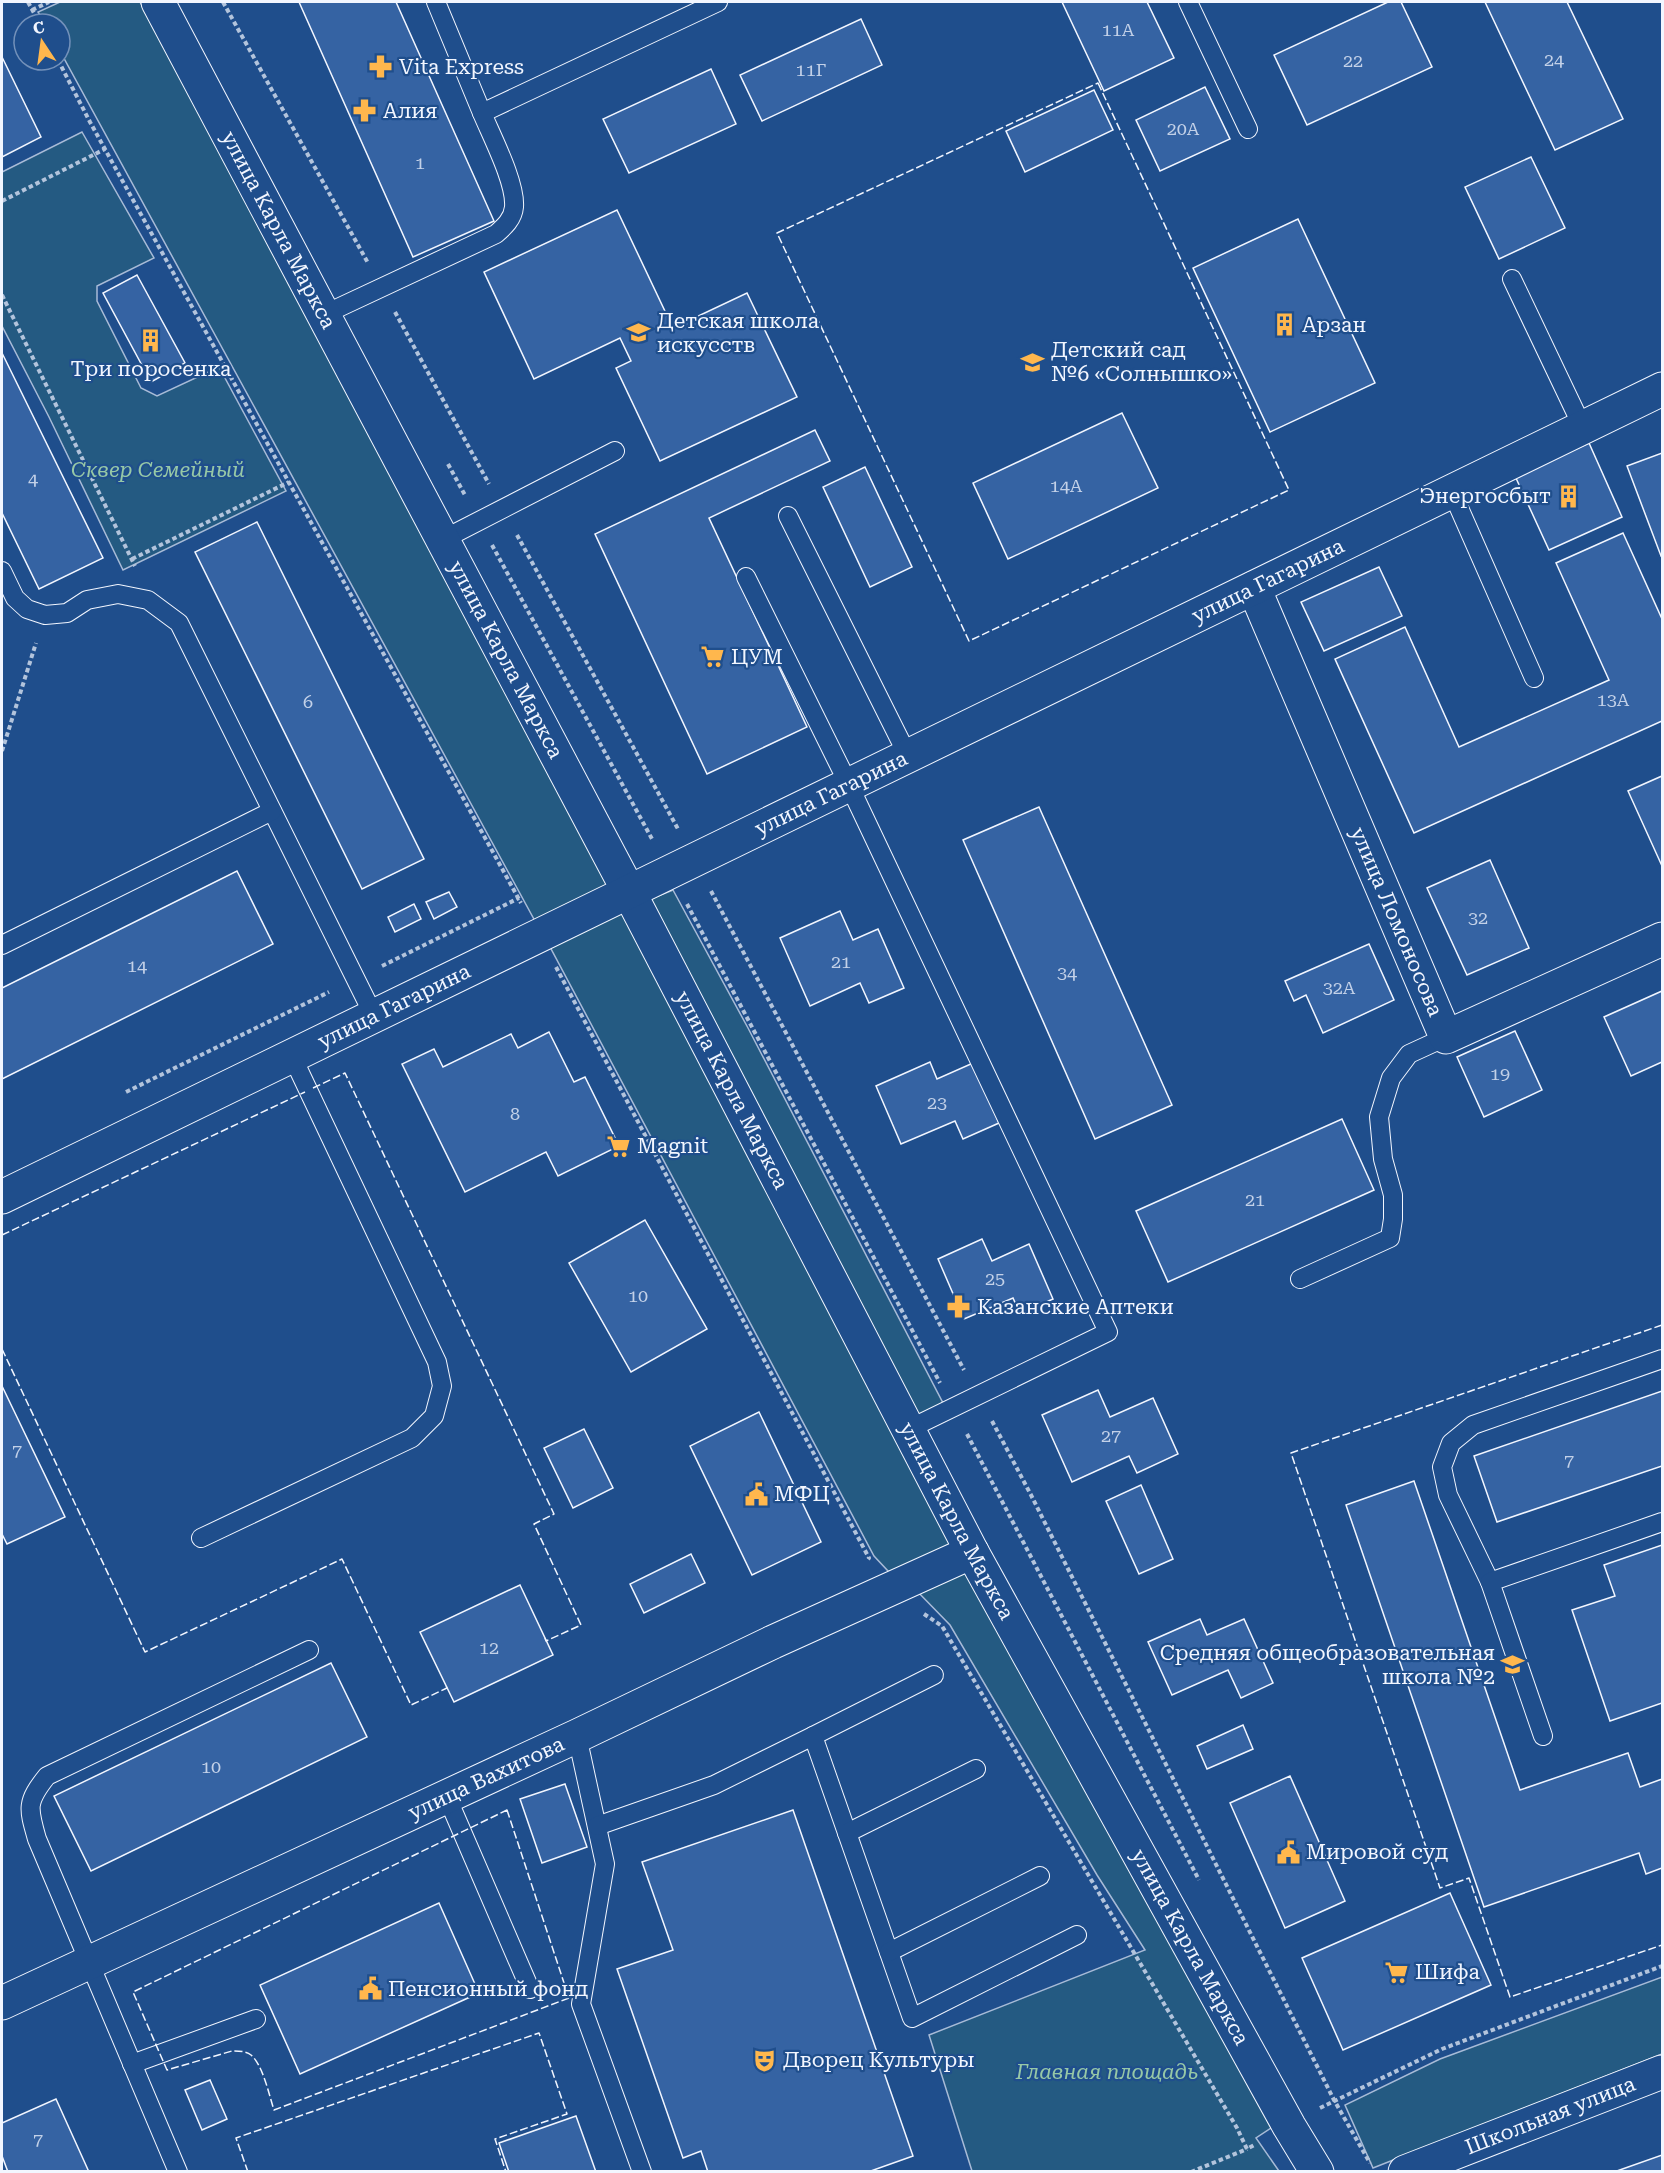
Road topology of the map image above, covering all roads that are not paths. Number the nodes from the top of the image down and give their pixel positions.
1 (158, 2) edge
2 (436, 2) edge
3 (718, 2) edge
4 (1188, 2) edge
5 (482, 113) junction
6 (1248, 129) dead end
7 (1512, 279) dead end
8 (323, 315) junction
9 (1662, 389) edge
10 (1583, 428) junction
11 (615, 451) dead end
12 (1452, 492) junction
13 (788, 516) dead end
14 (442, 540) junction
15 (2, 571) edge
16 (746, 577) dead end
17 (1254, 588) junction
18 (1534, 678) dead end
19 (908, 756) junction
20 (849, 785) junction
21 (272, 811) junction
22 (629, 892) junction
23 (1662, 939) edge
24 (2, 945) edge
25 (374, 1016) junction
26 (1446, 1037) junction
27 (292, 1056) junction
28 (2, 1197) edge
29 (1300, 1279) dead end
30 (1662, 1359) edge
31 (909, 1430) junction
32 (1662, 1522) edge
33 (201, 1538) dead end
34 (972, 1552) junction
35 (1490, 1581) junction
36 (309, 1650) dead end
37 (934, 1676) dead end
38 (577, 1736) junction
39 (813, 1736) junction
40 (1543, 1736) dead end
41 (976, 1769) dead end
42 (447, 1797) junction
43 (597, 1826) junction
44 (847, 1833) junction
45 (1040, 1876) dead end
46 (1077, 1935) dead end
47 (889, 1952) junction
48 (88, 1962) junction
49 (530, 1989) dead end
50 (2, 2003) edge
51 (256, 2019) dead end
52 (132, 2064) junction
53 (1662, 2072) edge
54 (1389, 2170) edge
55 (178, 2172) edge
56 (642, 2172) edge
57 (1317, 2172) edge

1 - 8 street, улица Карла Маркса
2 - 5 lane
3 - 5 lane
4 - 6 lane
5 - 8 lane
7 - 10 lane
8 - 14 street, улица Карла Маркса
9 - 10 street, улица Гагарина
10 - 12 street, улица Гагарина
11 - 14 lane
12 - 17 street, улица Гагарина
12 - 18 lane
13 - 19 lane
14 - 22 street, улица Карла Маркса
15 - 21 lane
16 - 20 lane
17 - 19 street, улица Гагарина
17 - 26 street, улица Ломоносова
19 - 20 street, улица Гагарина
20 - 22 street, улица Гагарина
20 - 31 lane
21 - 24 lane
21 - 25 lane
22 - 25 street, улица Гагарина
22 - 31 street, улица Карла Маркса
23 - 26 street, улица Ломоносова
25 - 27 street, улица Гагарина
26 - 29 lane
27 - 28 street, улица Гагарина
27 - 33 lane
30 - 35 lane
31 - 34 street, улица Карла Маркса
32 - 35 lane
34 - 38 street, улица Вахитова
34 - 57 street, улица Карла Маркса
35 - 40 lane
36 - 48 lane
37 - 39 lane
38 - 42 street, улица Вахитова
38 - 43 lane
39 - 43 lane
39 - 44 lane
41 - 44 lane
42 - 48 street, улица Вахитова
42 - 49 lane
43 - 56 lane
44 - 47 lane
45 - 47 lane
46 - 47 lane
48 - 50 street, улица Вахитова
48 - 52 lane
51 - 52 lane
52 - 55 lane
53 - 54 street, Школьная улица

